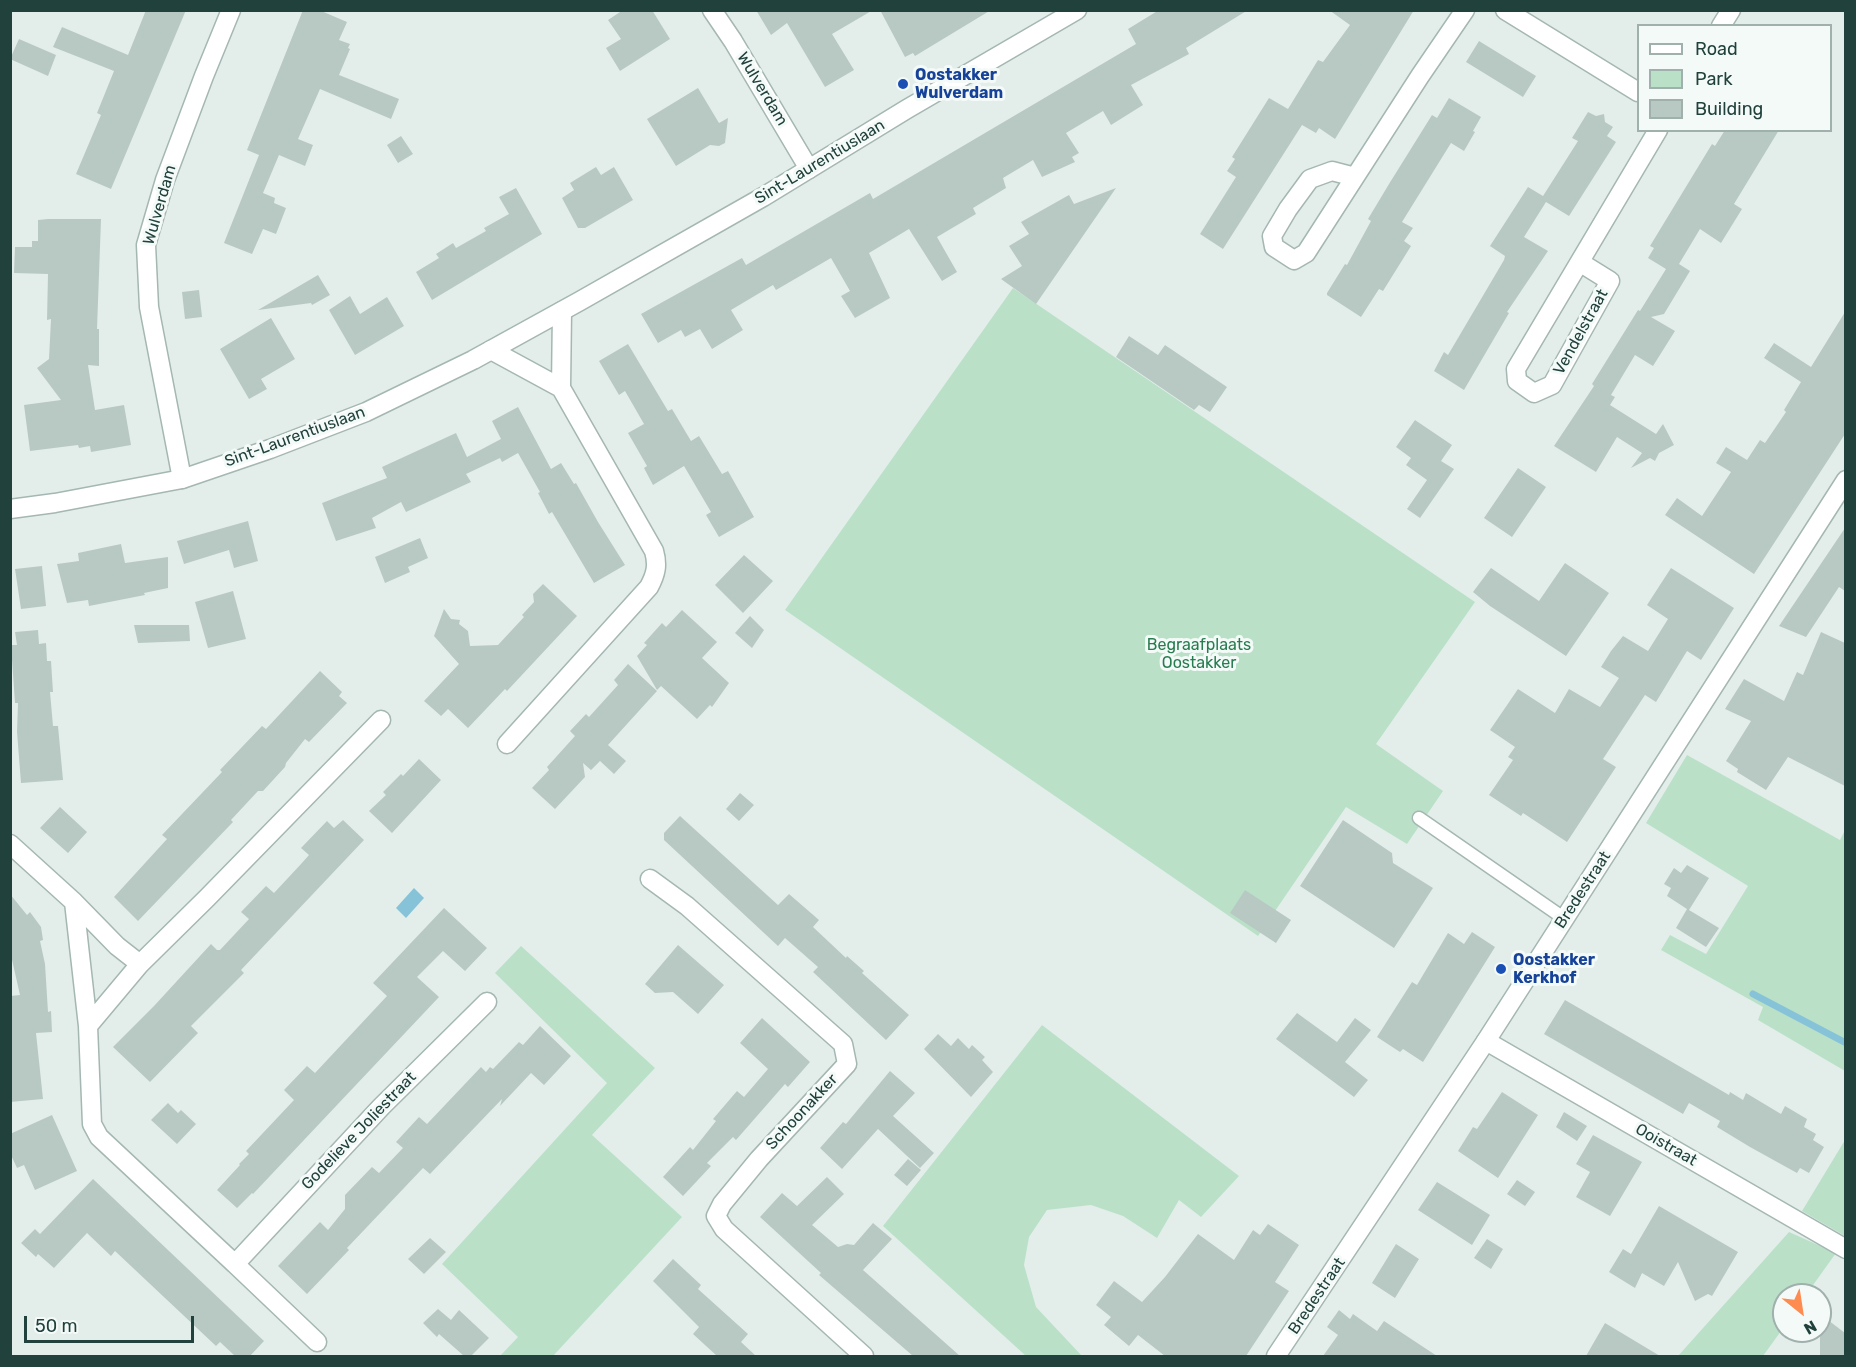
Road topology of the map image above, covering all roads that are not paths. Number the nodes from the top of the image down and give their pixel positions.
1 (231, 10) edge
2 (712, 10) edge
3 (1077, 10) edge
4 (1465, 10) edge
5 (1505, 10) edge
6 (1731, 10) edge
7 (1722, 24) edge
8 (1637, 91) edge
9 (1657, 132) edge
10 (809, 169) junction
11 (1355, 177) junction
12 (1581, 262) junction
13 (562, 311) junction
14 (491, 350) junction
15 (561, 388) junction
16 (182, 479) junction
17 (1845, 480) edge
18 (10, 509) edge
19 (381, 720) dead end
20 (507, 744) dead end
21 (1419, 818) dead end
22 (10, 844) edge
23 (650, 879) dead end
24 (74, 902) junction
25 (1565, 919) junction
26 (140, 964) junction
27 (487, 1002) dead end
28 (88, 1026) junction
29 (1486, 1041) junction
30 (1845, 1249) edge
31 (235, 1264) junction
32 (316, 1342) dead end
33 (864, 1356) edge
34 (1276, 1356) edge

1 - 16 street, Wulverdam
2 - 10 street, Wulverdam
3 - 10 street, Sint-Laurentiuslaan
4 - 11 street
5 - 8 street
6 - 7 street
9 - 12 street, Vendelstraat
10 - 13 street, Sint-Laurentiuslaan
11 - 11 street
12 - 12 street, Vendelstraat
13 - 14 street, Sint-Laurentiuslaan
13 - 15 street
14 - 15 street
14 - 16 street, Sint-Laurentiuslaan
15 - 20 street
16 - 18 street, Sint-Laurentiuslaan
17 - 25 street, Bredestraat
19 - 26 street
21 - 25 lane
22 - 24 street
23 - 33 street, Schoonakker
24 - 26 street
24 - 28 street
25 - 29 street, Bredestraat
26 - 28 street
27 - 31 street, Godelieve Joliestraat
28 - 31 street
29 - 30 street, Ooistraat
29 - 34 street, Bredestraat
31 - 32 street

